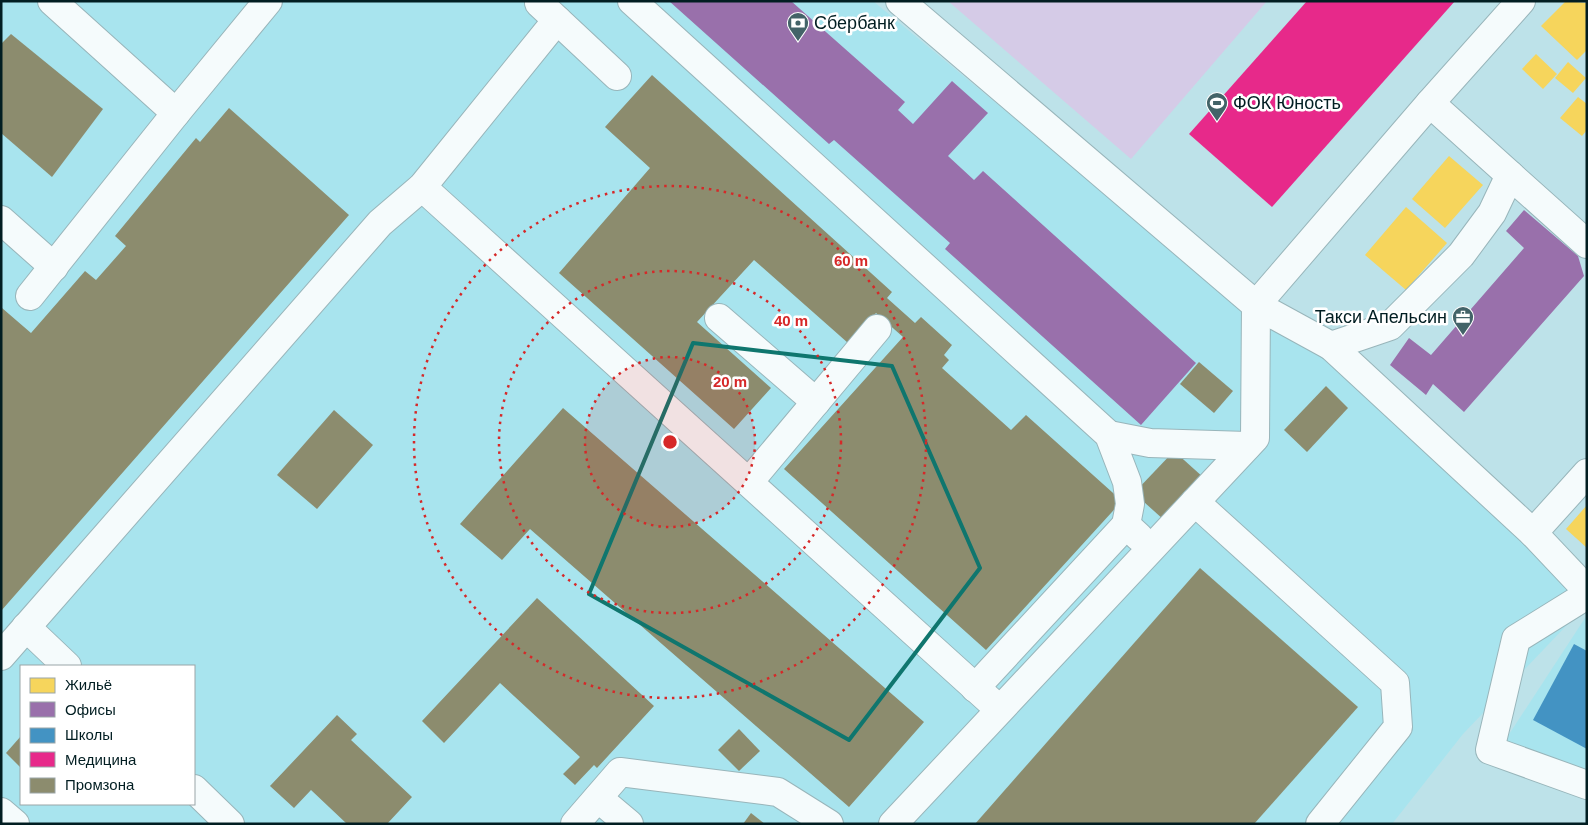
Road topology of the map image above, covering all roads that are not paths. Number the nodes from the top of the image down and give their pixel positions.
1 (52, 1) edge
2 (268, 1) edge
3 (632, 1) edge
4 (900, 1) edge
5 (1521, 1) edge
6 (549, 11) edge
7 (617, 76) dead end
8 (1430, 103) junction
9 (176, 113) junction
10 (1510, 175) junction
11 (422, 187) junction
12 (1, 220) edge
13 (1587, 244) edge
14 (54, 268) junction
15 (30, 296) dead end
16 (1256, 305) junction
17 (719, 318) dead end
18 (877, 329) dead end
19 (1331, 346) junction
20 (816, 402) junction
21 (1109, 435) junction
22 (1247, 446) junction
23 (1587, 473) edge
24 (749, 482) junction
25 (1195, 502) junction
26 (1126, 525) junction
27 (1533, 534) junction
28 (1151, 548) junction
29 (1587, 590) edge
30 (1587, 596) edge
31 (26, 627) junction
32 (1, 656) edge
33 (66, 665) edge
34 (975, 688) junction
35 (999, 710) junction
36 (1587, 785) edge
37 (195, 790) edge
38 (598, 798) junction
39 (1, 812) edge
40 (15, 824) edge
41 (230, 824) edge
42 (575, 824) edge
43 (629, 824) edge
44 (829, 824) edge
45 (892, 824) edge
46 (1320, 824) edge

1 - 9 lane
2 - 9 lane
3 - 21 lane
4 - 16 lane
5 - 8 lane
6 - 7 lane
6 - 11 lane
8 - 10 lane
8 - 16 lane
9 - 14 lane
10 - 13 lane
10 - 19 lane
11 - 24 lane
11 - 31 lane
12 - 14 lane
14 - 15 lane
16 - 19 lane
16 - 22 lane
17 - 20 lane
18 - 20 lane
19 - 27 lane
20 - 24 lane
21 - 22 lane
21 - 26 lane
22 - 25 lane
23 - 27 lane
24 - 34 lane
25 - 28 lane
25 - 46 lane
26 - 28 lane
26 - 34 lane
27 - 29 lane
28 - 35 lane
30 - 36 lane
31 - 32 lane
31 - 33 lane
34 - 35 lane
35 - 45 lane
37 - 41 lane
38 - 42 lane
38 - 43 lane
38 - 44 lane
39 - 40 lane

